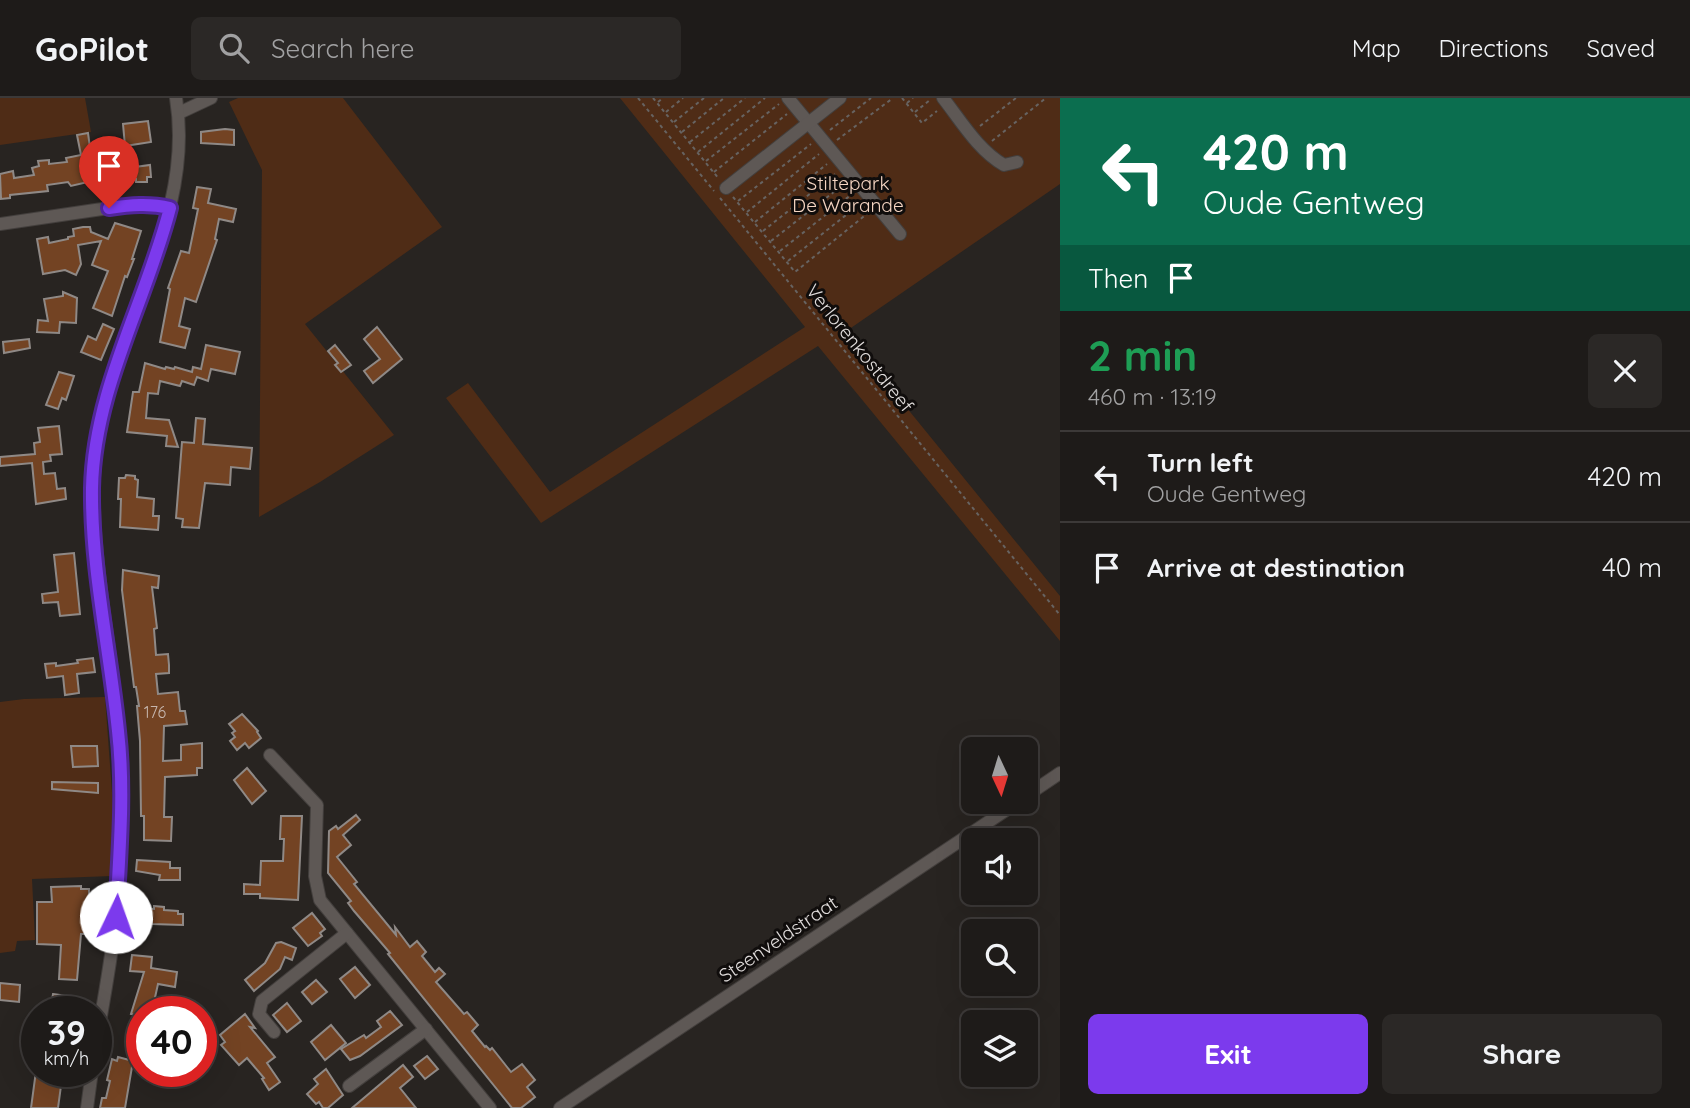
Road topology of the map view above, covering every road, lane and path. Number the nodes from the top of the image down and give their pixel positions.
1 (176, 98) edge
2 (211, 98) edge
3 (638, 98) edge
4 (653, 98) edge
5 (663, 98) edge
6 (682, 98) edge
7 (704, 98) edge
8 (724, 98) edge
9 (745, 98) edge
10 (765, 98) edge
11 (840, 98) edge
12 (871, 98) edge
13 (892, 98) edge
14 (902, 98) edge
15 (913, 98) edge
16 (933, 98) edge
17 (1016, 98) edge
18 (1046, 98) edge
19 (945, 100) edge
20 (790, 101) edge
21 (657, 103) junction
22 (906, 103) junction
23 (665, 112) junction
24 (179, 113) junction
25 (914, 113) junction
26 (673, 122) junction
27 (809, 123) junction
28 (682, 133) junction
29 (971, 133) junction
30 (690, 143) junction
31 (983, 148) junction
32 (698, 153) junction
33 (705, 162) junction
34 (1017, 162) dead end
35 (845, 168) junction
36 (713, 172) junction
37 (726, 188) junction
38 (737, 202) junction
39 (170, 208) junction
40 (746, 213) junction
41 (754, 222) junction
42 (0, 224) edge
43 (762, 232) junction
44 (900, 234) dead end
45 (770, 242) junction
46 (779, 252) junction
47 (787, 262) junction
48 (1060, 615) edge
49 (270, 755) dead end
50 (1060, 773) edge
51 (1038, 788) edge
52 (1000, 814) edge
53 (347, 933) junction
54 (104, 996) edge
55 (426, 1029) junction
56 (274, 1032) dead end
57 (349, 1086) dead end
58 (90, 1087) edge
59 (87, 1108) edge
60 (490, 1108) edge
61 (560, 1108) edge

1 - 24 street
2 - 24 street
3 - 48 path, Verlorenkostdreef
4 - 21 path
5 - 21 path
6 - 23 path
7 - 26 path
8 - 28 path
9 - 30 path
10 - 32 path
11 - 27 street
12 - 35 path
13 - 35 path
14 - 22 path
15 - 22 path
16 - 25 path
17 - 29 path
18 - 31 path
19 - 25 path
19 - 29 street
20 - 27 street
20 - 33 path
20 - 36 path
21 - 23 path
22 - 25 path
23 - 26 path
24 - 39 street
26 - 28 path
27 - 35 street
27 - 37 street
28 - 30 path
29 - 31 street
30 - 32 path
31 - 34 street
32 - 33 path
33 - 36 path
35 - 38 path
35 - 40 path
35 - 41 path
35 - 43 path
35 - 44 street
35 - 45 path
35 - 46 path
35 - 47 path
35 - 47 path
36 - 37 path
37 - 38 path
38 - 40 path
39 - 42 street
39 - 54 street
40 - 41 path
41 - 43 path
43 - 45 path
45 - 46 path
46 - 47 path
49 - 53 street
50 - 51 street
52 - 61 street, Steenveldstraat
53 - 55 street
53 - 56 street
55 - 57 street
55 - 60 street
58 - 59 street

